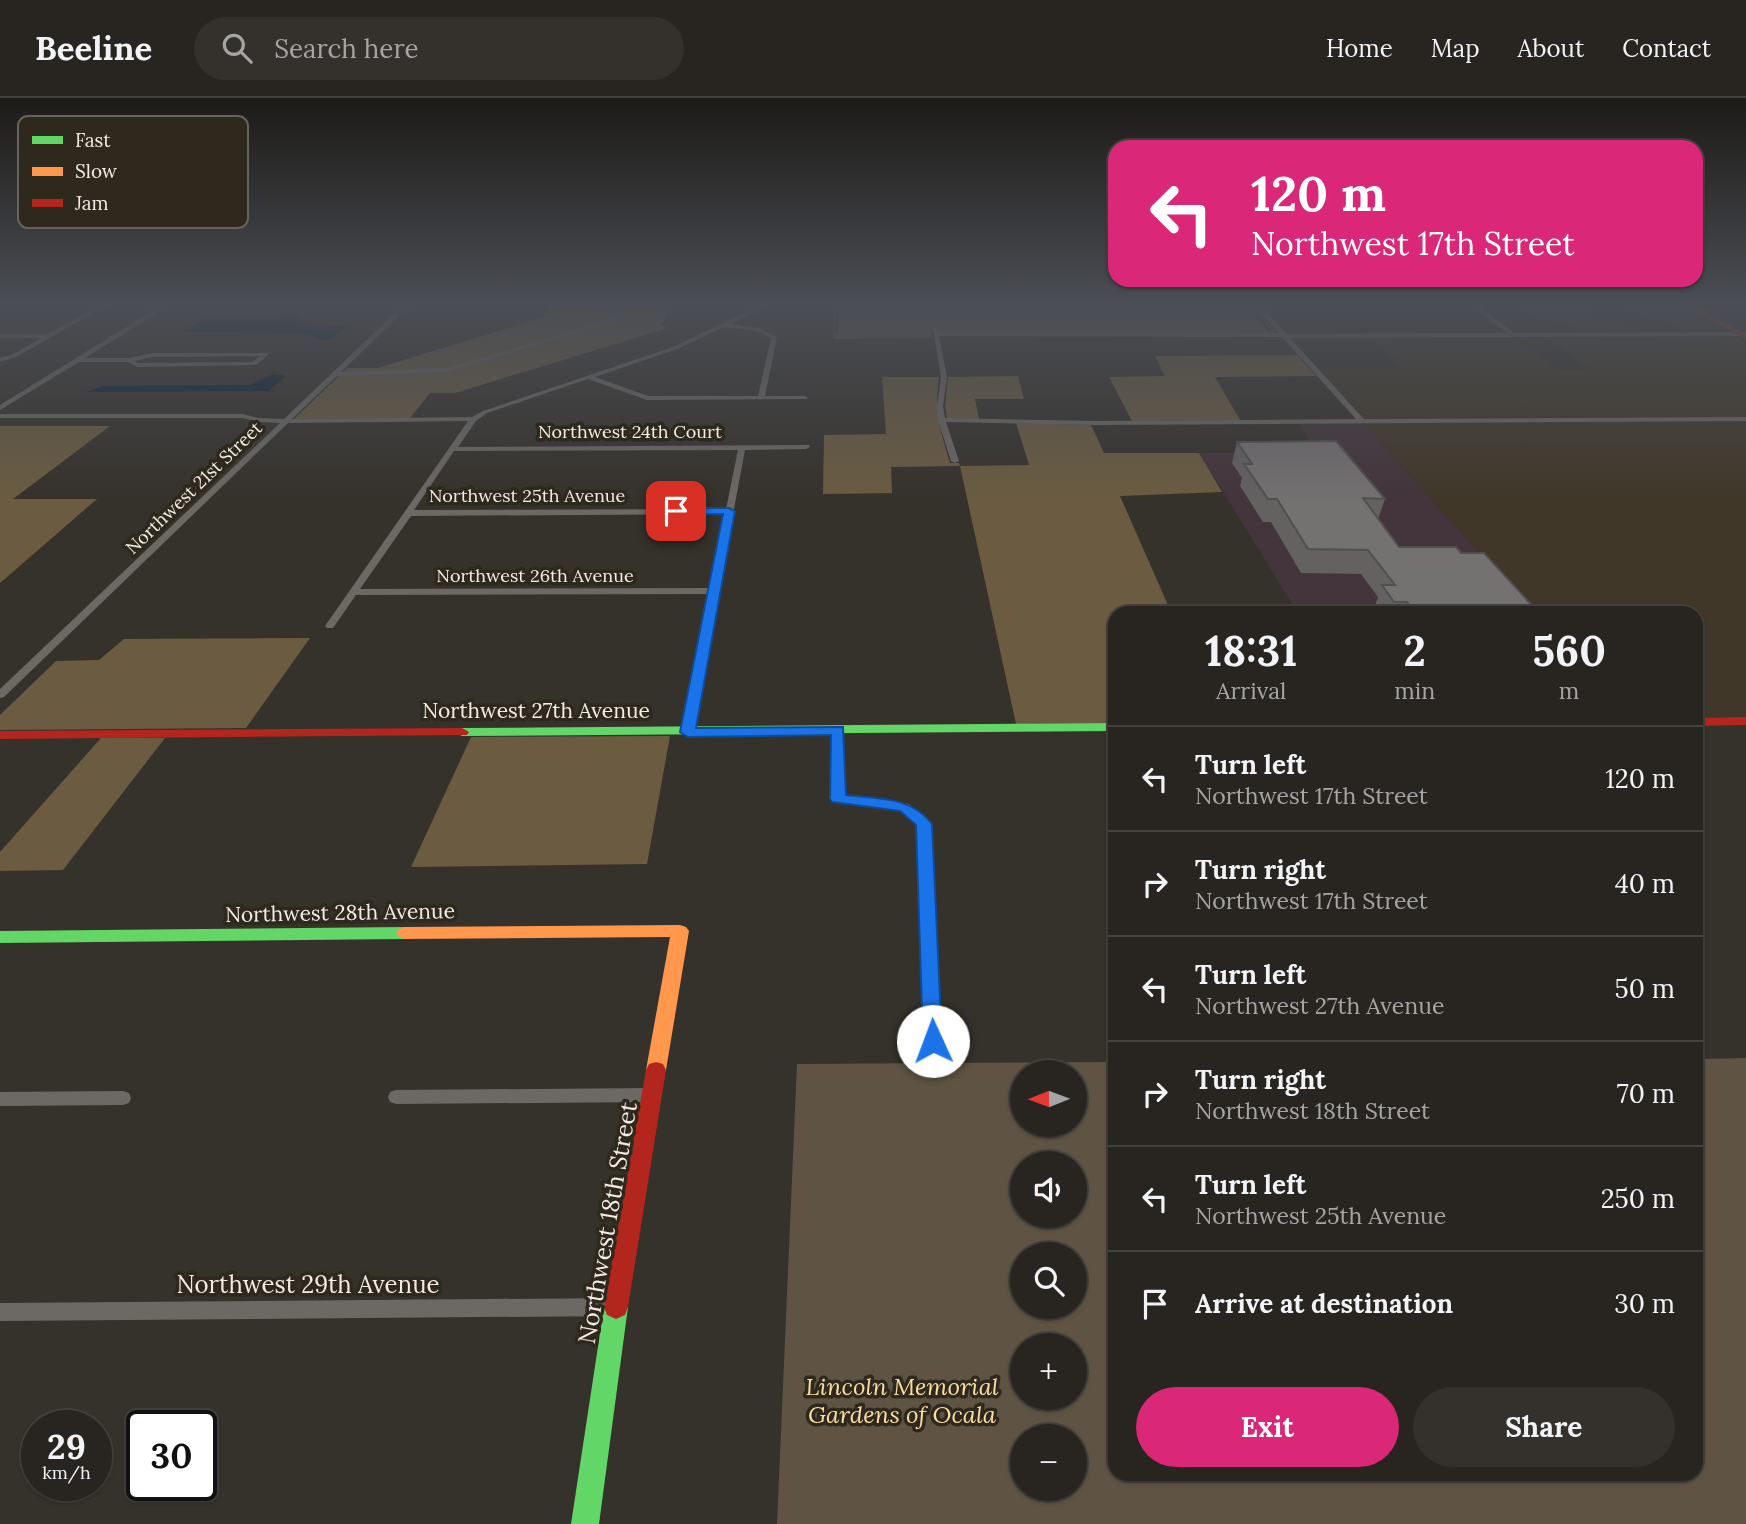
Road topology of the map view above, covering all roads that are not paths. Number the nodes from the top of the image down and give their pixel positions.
1 (62, 370) edge
2 (341, 370) edge
3 (445, 370) edge
4 (611, 370) edge
5 (767, 370) edge
6 (943, 370) edge
7 (1315, 370) edge
8 (336, 374) junction
9 (588, 377) junction
10 (805, 398) dead end
11 (761, 399) junction
12 (0, 408) edge
13 (0, 416) edge
14 (473, 419) junction
15 (1746, 419) edge
16 (942, 420) junction
17 (1361, 420) junction
18 (287, 421) junction
19 (806, 447) dead end
20 (743, 448) junction
21 (454, 449) junction
22 (955, 461) dead end
23 (729, 511) junction
24 (409, 513) junction
25 (715, 591) junction
26 (355, 592) junction
27 (330, 626) dead end
28 (0, 695) edge
29 (1746, 721) edge
30 (1703, 722) edge
31 (1108, 727) edge
32 (838, 730) junction
33 (688, 732) junction
34 (0, 735) edge
35 (680, 931) joint
36 (0, 937) edge
37 (933, 1041) dead end
38 (653, 1095) junction
39 (396, 1097) dead end
40 (123, 1098) dead end
41 (0, 1099) edge
42 (616, 1307) junction
43 (0, 1312) edge
44 (585, 1524) edge

1 - 12 street
2 - 8 street, Northwest 21st Street
3 - 8 street
4 - 9 street
5 - 11 street
6 - 16 street
7 - 17 street
8 - 18 street, Northwest 21st Street
9 - 11 street
9 - 14 street
10 - 11 street
13 - 18 street
14 - 18 street
14 - 21 street
15 - 17 street
16 - 17 street
16 - 22 street
18 - 28 street, Northwest 21st Street
19 - 20 street, Northwest 24th Court
20 - 21 street, Northwest 24th Court
20 - 23 street
21 - 24 street
23 - 24 street, Northwest 25th Avenue
23 - 25 street
24 - 26 street
25 - 26 street, Northwest 26th Avenue
25 - 33 street
26 - 27 street
29 - 30 main road
31 - 32 main road, Northwest 27th Avenue
32 - 33 main road, Northwest 27th Avenue
32 - 37 street
33 - 34 main road, Northwest 27th Avenue
35 - 36 main road, Northwest 28th Avenue
35 - 38 main road, Northwest 18th Street
38 - 39 street
38 - 42 main road, Northwest 18th Street
40 - 41 street
42 - 43 street, Northwest 29th Avenue
42 - 44 main road, Northwest 18th Street

